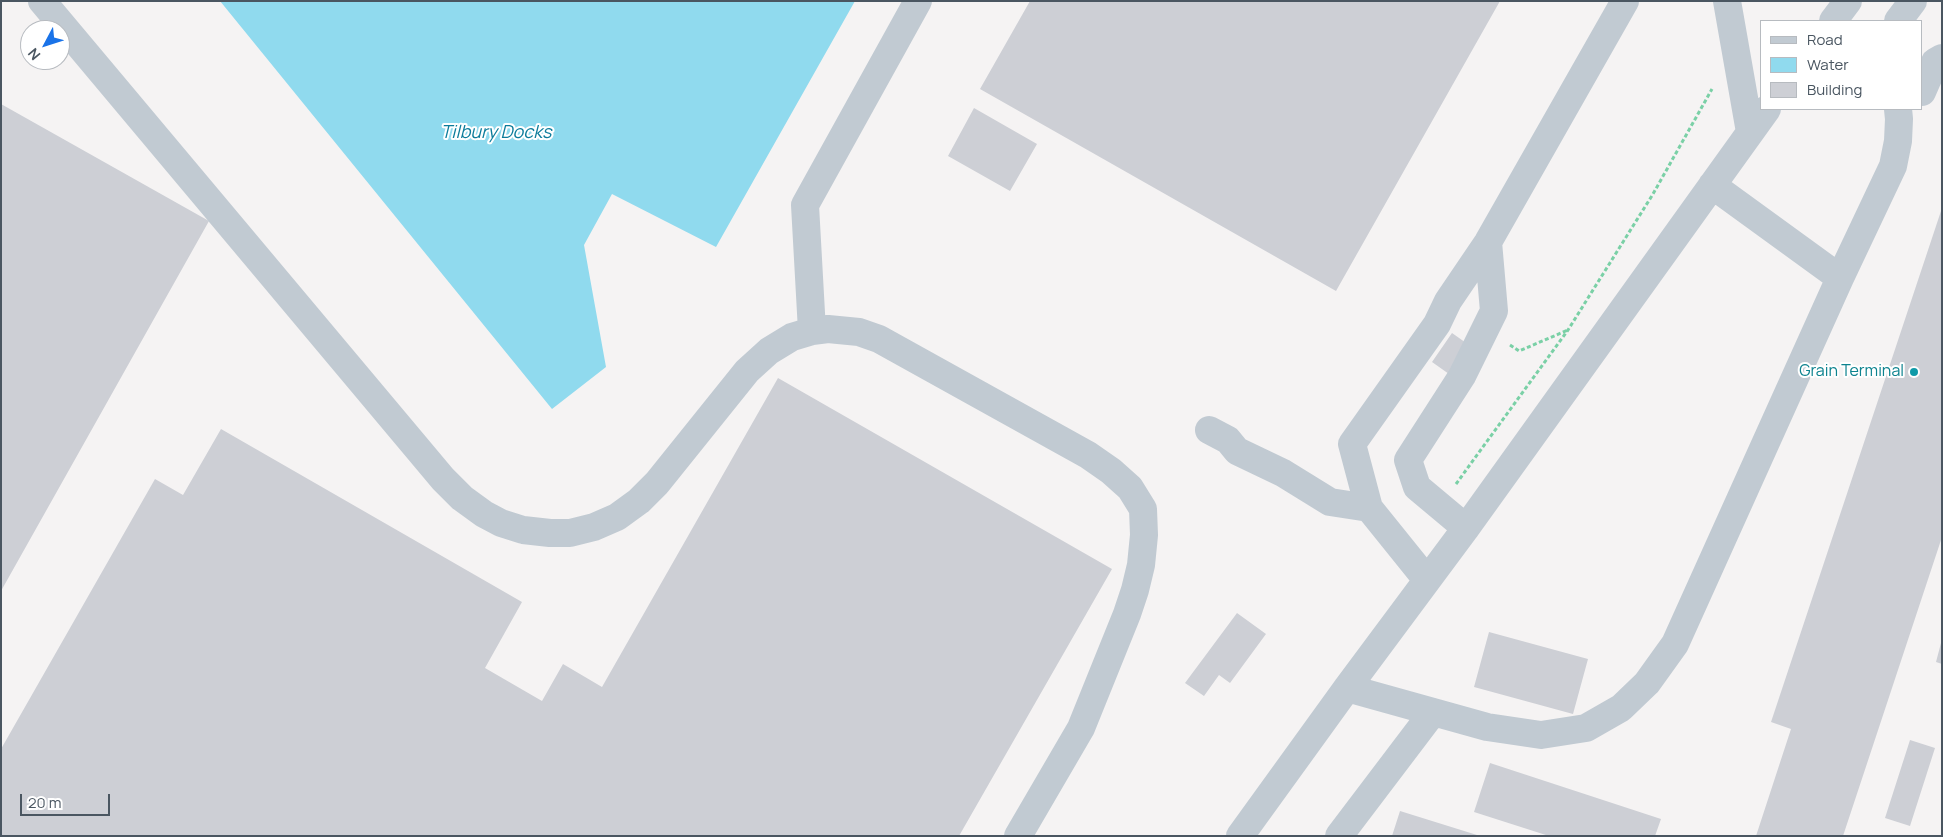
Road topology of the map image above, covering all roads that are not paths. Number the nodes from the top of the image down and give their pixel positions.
1 (42, 1) edge
2 (918, 1) edge
3 (1625, 1) edge
4 (1726, 1) edge
5 (1913, 1) edge
6 (1899, 20) edge
7 (1942, 58) edge
8 (1942, 84) edge
9 (1923, 91) edge
10 (1923, 93) edge
11 (1767, 110) edge
12 (1898, 110) edge
13 (1750, 132) junction
14 (1712, 185) junction
15 (1488, 242) junction
16 (1840, 278) junction
17 (812, 331) junction
18 (1209, 430) dead end
19 (1369, 508) junction
20 (1466, 528) junction
21 (1427, 580) junction
22 (1347, 688) junction
23 (1433, 712) junction
24 (1018, 836) edge
25 (1240, 836) edge
26 (1339, 836) edge

1 - 17 street
2 - 17 street
3 - 15 street
4 - 13 street
5 - 6 street
7 - 9 street
8 - 10 street
11 - 13 street
12 - 16 street
13 - 14 street
14 - 16 street
14 - 20 street
15 - 19 street
15 - 20 street
16 - 23 street
17 - 24 street
18 - 19 street
19 - 21 street
20 - 21 street
21 - 22 street
22 - 23 street
22 - 25 street
23 - 26 street

